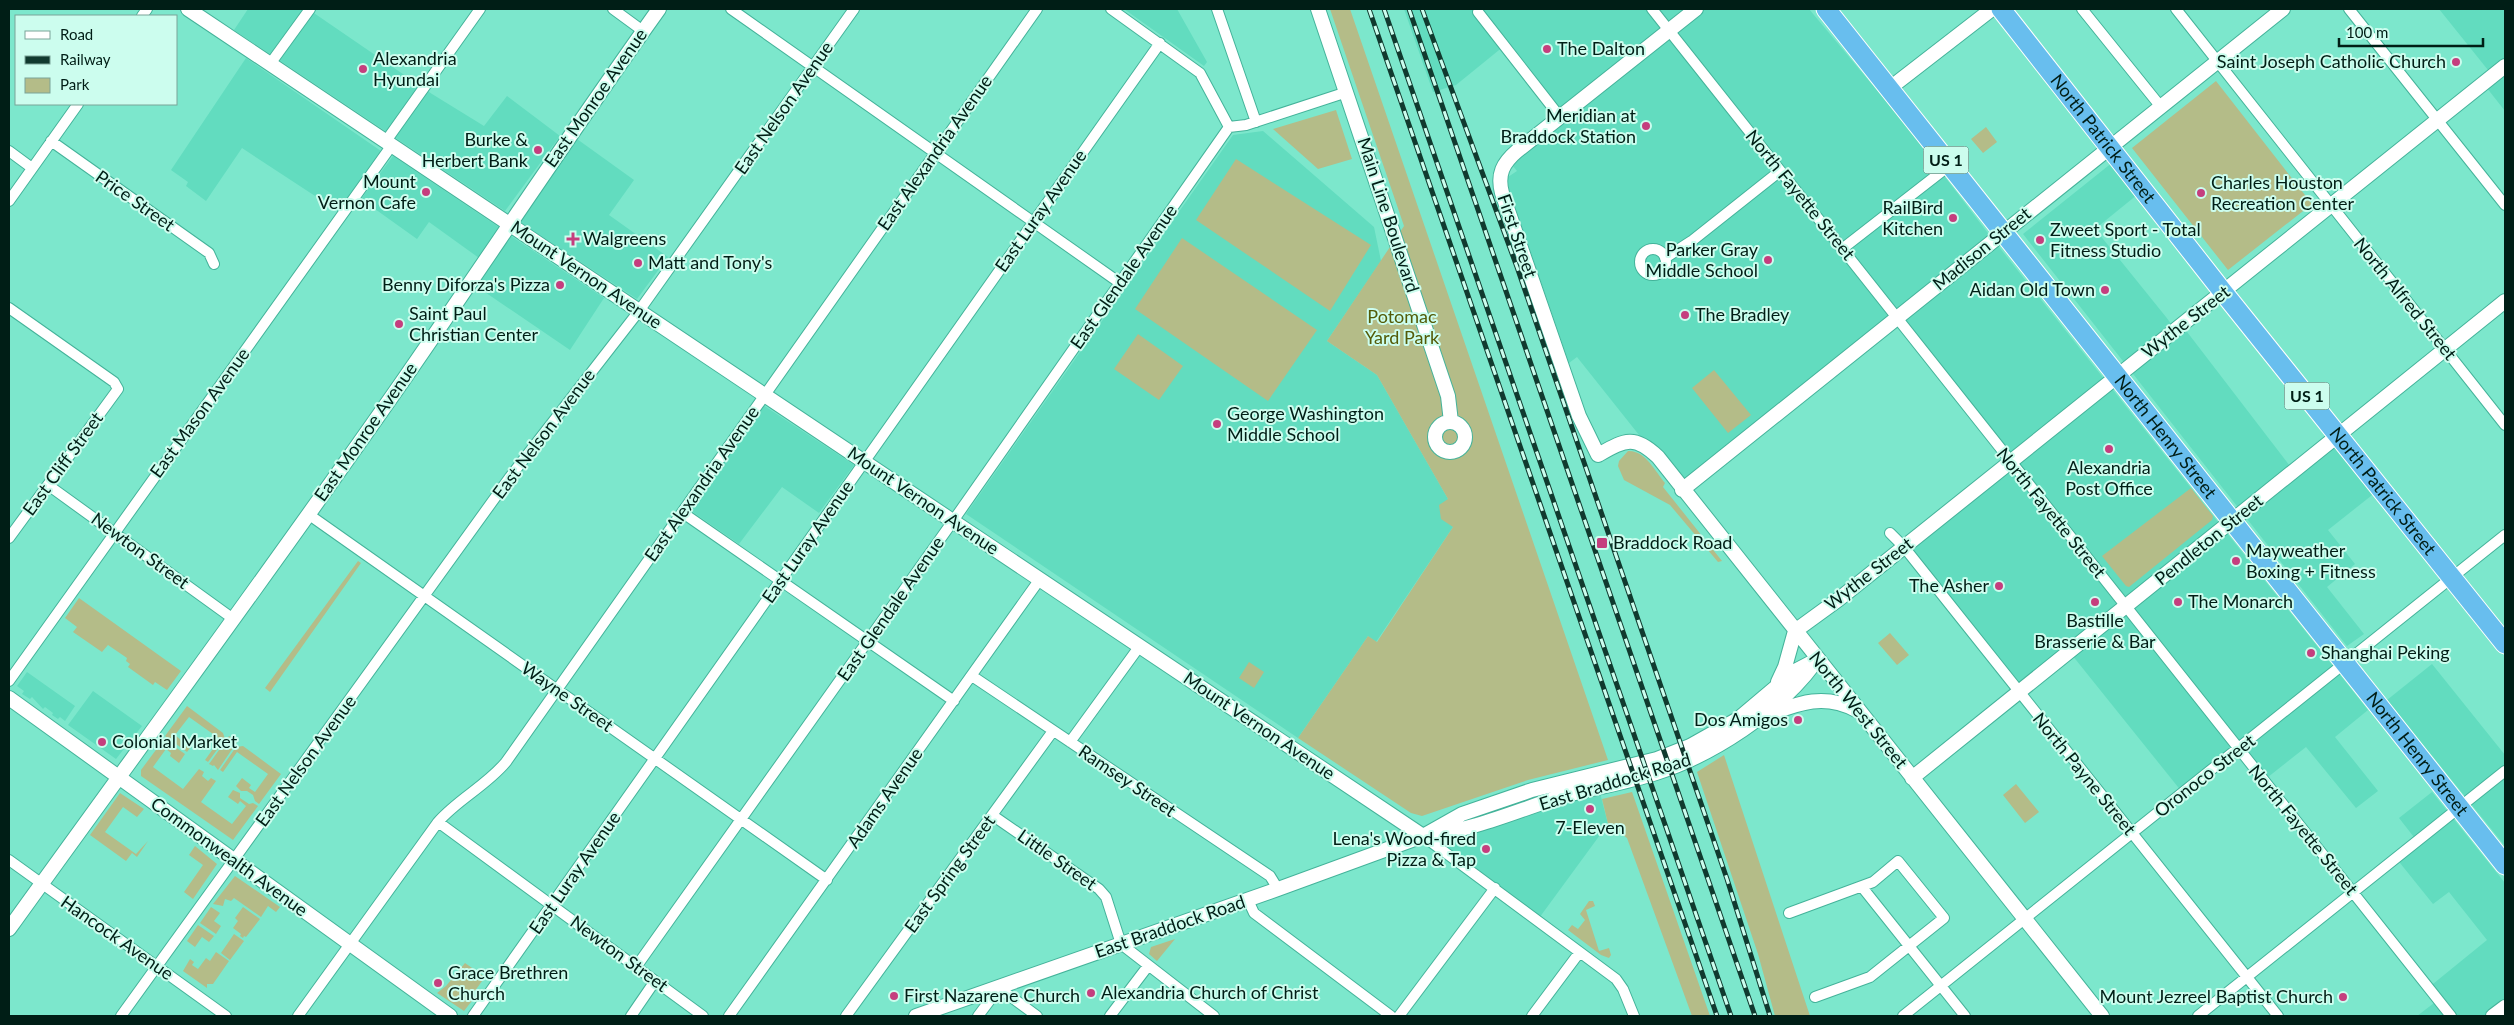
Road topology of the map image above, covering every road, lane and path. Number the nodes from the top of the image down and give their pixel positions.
1 (188, 9) edge
2 (310, 9) edge
3 (480, 9) edge
4 (613, 9) edge
5 (659, 9) edge
6 (731, 9) edge
7 (854, 9) edge
8 (1038, 9) edge
9 (1112, 9) edge
10 (1217, 9) edge
11 (1318, 9) edge
12 (1652, 9) edge
13 (1696, 9) edge
14 (1826, 9) edge
15 (1992, 9) edge
16 (2001, 9) edge
17 (2082, 9) edge
18 (2176, 9) edge
19 (2283, 9) edge
20 (2349, 9) edge
21 (1478, 12) dead end
22 (1668, 30) junction
23 (643, 31) junction
24 (1160, 43) junction
25 (2217, 60) junction
26 (270, 64) junction
27 (813, 66) junction
28 (2505, 66) edge
29 (1890, 88) junction
30 (1347, 92) junction
31 (77, 105) edge
32 (2161, 107) junction
33 (1560, 117) junction
34 (2438, 120) junction
35 (1256, 122) junction
36 (1228, 123) junction
37 (51, 141) junction
38 (389, 143) junction
39 (2111, 147) junction
40 (9, 152) edge
41 (935, 152) junction
42 (1950, 165) junction
43 (32, 168) junction
44 (1780, 171) junction
45 (9, 201) edge
46 (2505, 205) edge
47 (2330, 206) junction
48 (1033, 222) junction
49 (510, 225) junction
50 (2003, 232) junction
51 (1842, 249) junction
52 (1665, 258) dead end
53 (214, 264) dead end
54 (1120, 284) junction
55 (2224, 292) junction
56 (2505, 301) edge
57 (9, 308) edge
58 (639, 311) junction
59 (1897, 318) junction
60 (2445, 349) junction
61 (2118, 376) junction
62 (764, 395) junction
63 (1451, 422) dead end
64 (2505, 424) edge
65 (2339, 435) junction
66 (1598, 455) joint
67 (864, 462) junction
68 (2010, 462) junction
69 (48, 485) junction
70 (1682, 490) junction
71 (683, 513) junction
72 (308, 514) junction
73 (2233, 520) junction
74 (953, 521) junction
75 (115, 532) junction
76 (1890, 533) dead end
77 (2505, 535) edge
78 (9, 538) edge
79 (1904, 547) junction
80 (2452, 576) junction
81 (782, 579) junction
82 (1040, 579) junction
83 (424, 596) junction
84 (2125, 606) junction
85 (232, 618) junction
86 (1795, 631) junction
87 (869, 641) junction
88 (2505, 644) edge
89 (1140, 647) junction
90 (1818, 659) junction
91 (2346, 662) junction
92 (972, 676) junction
93 (9, 681) edge
94 (558, 690) junction
95 (1772, 691) junction
96 (2018, 692) junction
97 (9, 698) edge
98 (954, 701) junction
99 (1860, 713) junction
100 (1754, 720) junction
101 (1053, 731) junction
102 (1070, 742) junction
103 (2238, 749) junction
104 (656, 759) junction
105 (2505, 771) edge
106 (120, 778) junction
107 (1912, 778) junction
108 (2460, 808) junction
109 (992, 815) junction
110 (742, 819) junction
111 (438, 822) junction
112 (2132, 834) junction
113 (1423, 836) junction
114 (9, 860) edge
115 (235, 860) junction
116 (2505, 865) edge
117 (826, 880) junction
118 (41, 884) junction
119 (1862, 887) junction
120 (1495, 888) junction
121 (1278, 889) junction
122 (2353, 892) junction
123 (1248, 900) junction
124 (552, 906) junction
125 (1789, 913) dead end
126 (2025, 919) junction
127 (9, 929) edge
128 (1121, 944) junction
129 (350, 945) junction
130 (1910, 947) junction
131 (1579, 953) junction
132 (636, 966) junction
133 (1148, 966) junction
134 (157, 967) junction
135 (2246, 977) junction
136 (655, 980) junction
137 (1941, 986) junction
138 (999, 988) junction
139 (1815, 997) dead end
140 (2505, 1007) edge
141 (121, 1016) edge
142 (226, 1016) edge
143 (298, 1016) edge
144 (450, 1016) edge
145 (473, 1016) edge
146 (631, 1016) edge
147 (703, 1016) edge
148 (729, 1016) edge
149 (846, 1016) edge
150 (916, 1016) edge
151 (978, 1016) edge
152 (1036, 1016) edge
153 (1110, 1016) edge
154 (1214, 1016) edge
155 (1392, 1016) edge
156 (1398, 1016) edge
157 (1532, 1016) edge
158 (1634, 1016) edge
159 (1903, 1016) edge
160 (1965, 1016) edge
161 (2102, 1016) edge
162 (2198, 1016) edge
163 (2278, 1016) edge
164 (2452, 1016) edge
165 (2493, 1016) edge

1 - 26 street, Mount Vernon Avenue
2 - 26 street
3 - 38 street, East Mason Avenue
4 - 23 street
5 - 23 street, East Monroe Avenue
6 - 27 street
7 - 27 street, East Nelson Avenue
8 - 41 street, East Alexandria Avenue
9 - 24 street
10 - 35 street
11 - 30 street, Main Line Boulevard
12 - 22 street, North Fayette Street
13 - 22 street, First Street
14 - 29 highway, North Henry Street / US 1
15 - 29 street
16 - 39 highway, North Patrick Street / US 1
17 - 32 street
18 - 25 street, North Alfred Street
19 - 25 street, Madison Street
20 - 34 street
21 - 33 street
22 - 33 street, First Street
22 - 44 street, North Fayette Street
23 - 49 street, East Monroe Avenue
24 - 36 street
24 - 48 street, East Luray Avenue
25 - 32 street, Madison Street
25 - 47 street, North Alfred Street
26 - 38 street, Mount Vernon Avenue
27 - 41 street
27 - 58 street, East Nelson Avenue
28 - 34 street, Wythe Street
29 - 42 highway, North Henry Street / US 1
30 - 35 street
30 - 63 street, Main Line Boulevard
31 - 37 street
32 - 39 street, Madison Street
33 - 66 street, First Street
34 - 46 street
34 - 47 street, Wythe Street
35 - 36 street
36 - 54 street, East Glendale Avenue
37 - 43 street
37 - 53 street, Price Street
38 - 49 street, Mount Vernon Avenue
38 - 75 street, East Mason Avenue
39 - 50 street, Madison Street
39 - 55 highway, North Patrick Street / US 1
40 - 43 street
41 - 48 street
41 - 62 street, East Alexandria Avenue
42 - 50 highway, North Henry Street / US 1
42 - 51 street
43 - 45 street
44 - 51 street, North Fayette Street
44 - 52 street
47 - 55 street, Wythe Street
47 - 60 street, North Alfred Street
48 - 54 street
48 - 67 street, East Luray Avenue
49 - 58 street, Mount Vernon Avenue
49 - 72 street, East Monroe Avenue
50 - 59 street, Madison Street
50 - 61 highway, North Henry Street / US 1
51 - 59 street, North Fayette Street
54 - 74 street, East Glendale Avenue
55 - 61 street, Wythe Street
55 - 65 highway, North Patrick Street / US 1
56 - 60 street, Pendleton Street
57 - 69 street, East Cliff Street
58 - 62 street, Mount Vernon Avenue
58 - 83 street, East Nelson Avenue
59 - 68 street, North Fayette Street
59 - 70 street, Madison Street
60 - 64 street, North Alfred Street
60 - 65 street, Pendleton Street
61 - 68 street, Wythe Street
61 - 73 highway, North Henry Street / US 1
62 - 67 street, Mount Vernon Avenue
62 - 71 street, East Alexandria Avenue
65 - 73 street, Pendleton Street
65 - 80 highway, North Patrick Street / US 1
66 - 70 street, North West Street
67 - 74 street, Mount Vernon Avenue
67 - 81 street, East Luray Avenue
68 - 79 street, Wythe Street
68 - 84 street, North Fayette Street
69 - 75 street, Newton Street
69 - 78 street, East Cliff Street
70 - 86 street, North West Street
71 - 81 street
71 - 94 street, East Alexandria Avenue
72 - 83 street, Wayne Street
72 - 85 street, East Monroe Avenue
73 - 84 street, Pendleton Street
73 - 91 highway, North Henry Street / US 1
74 - 82 street, Mount Vernon Avenue
74 - 87 street, East Glendale Avenue
75 - 85 street, Newton Street
75 - 93 street, East Mason Avenue
76 - 79 street, North Payne Street
77 - 80 street, Oronoco Street
79 - 86 street, Wythe Street
79 - 96 street, North Payne Street
80 - 88 highway, North Patrick Street / US 1
80 - 91 street, Oronoco Street
81 - 87 street
81 - 104 street, East Luray Avenue
82 - 89 street, Mount Vernon Avenue
82 - 92 street, Adams Avenue
83 - 94 street, Wayne Street
83 - 115 street, East Nelson Avenue
84 - 96 street, Pendleton Street
84 - 103 street, North Fayette Street
85 - 106 street, East Monroe Avenue
86 - 90 street, North West Street
86 - 95 street
87 - 98 street
87 - 110 street, East Glendale Avenue
89 - 102 street
89 - 113 street, Mount Vernon Avenue
90 - 95 street, East Braddock Road
90 - 99 street, North West Street
90 - 100 street, East Braddock Road
91 - 103 street, Oronoco Street
91 - 108 highway, North Henry Street / US 1
92 - 98 street, Adams Avenue
92 - 101 street, Ramsey Street
94 - 104 street, Wayne Street
94 - 111 street, East Alexandria Avenue
95 - 113 street, East Braddock Road
96 - 107 street, Pendleton Street
96 - 112 street, North Payne Street
97 - 106 street, Commonwealth Avenue
98 - 117 street, Adams Avenue
99 - 100 street
99 - 107 street, North West Street
100 - 113 street, East Braddock Road
101 - 102 street, Ramsey Street
101 - 109 street, East Spring Street
102 - 121 street, Ramsey Street
103 - 112 street, Oronoco Street
103 - 122 street, North Fayette Street
104 - 110 street, Wayne Street
104 - 124 street, East Luray Avenue
105 - 108 street
106 - 115 street, Commonwealth Avenue
106 - 118 street, East Monroe Avenue
107 - 126 street, North West Street
108 - 116 highway, North Henry Street / US 1
108 - 122 street
109 - 128 street, Little Street
109 - 149 street, East Spring Street
110 - 117 street, Wayne Street
110 - 132 street, East Glendale Avenue
111 - 124 street, Newton Street
111 - 129 street, East Alexandria Avenue
112 - 126 street, Oronoco Street
112 - 135 street, North Payne Street
113 - 120 street, Mount Vernon Avenue
113 - 121 street, East Braddock Road
114 - 118 street, Hancock Avenue
115 - 129 street, Commonwealth Avenue
115 - 134 street, East Nelson Avenue
117 - 148 street, Adams Avenue
118 - 127 street, East Monroe Avenue
118 - 134 street, Hancock Avenue
119 - 125 street
119 - 130 street
119 - 130 street
120 - 131 street, Mount Vernon Avenue
120 - 156 street
121 - 123 street, East Braddock Road
122 - 135 street
122 - 164 street, North Fayette Street
123 - 128 street, East Braddock Road
123 - 155 street
124 - 132 street, Newton Street
124 - 145 street, East Luray Avenue
126 - 137 street, Oronoco Street
126 - 161 street, North West Street
128 - 133 street
128 - 138 street, East Braddock Road
129 - 143 street, East Alexandria Avenue
129 - 144 street, Commonwealth Avenue
130 - 137 street
130 - 139 street
131 - 157 street
131 - 158 street, Mount Vernon Avenue
132 - 136 street, Newton Street
133 - 153 street
133 - 154 street
134 - 141 street, East Nelson Avenue
134 - 142 street, Hancock Avenue
135 - 162 street
135 - 163 street, North Payne Street
136 - 146 street
136 - 147 street, Newton Street
137 - 159 street, Oronoco Street
137 - 160 street
138 - 150 street, East Braddock Road
138 - 151 street
138 - 152 street
140 - 165 street

